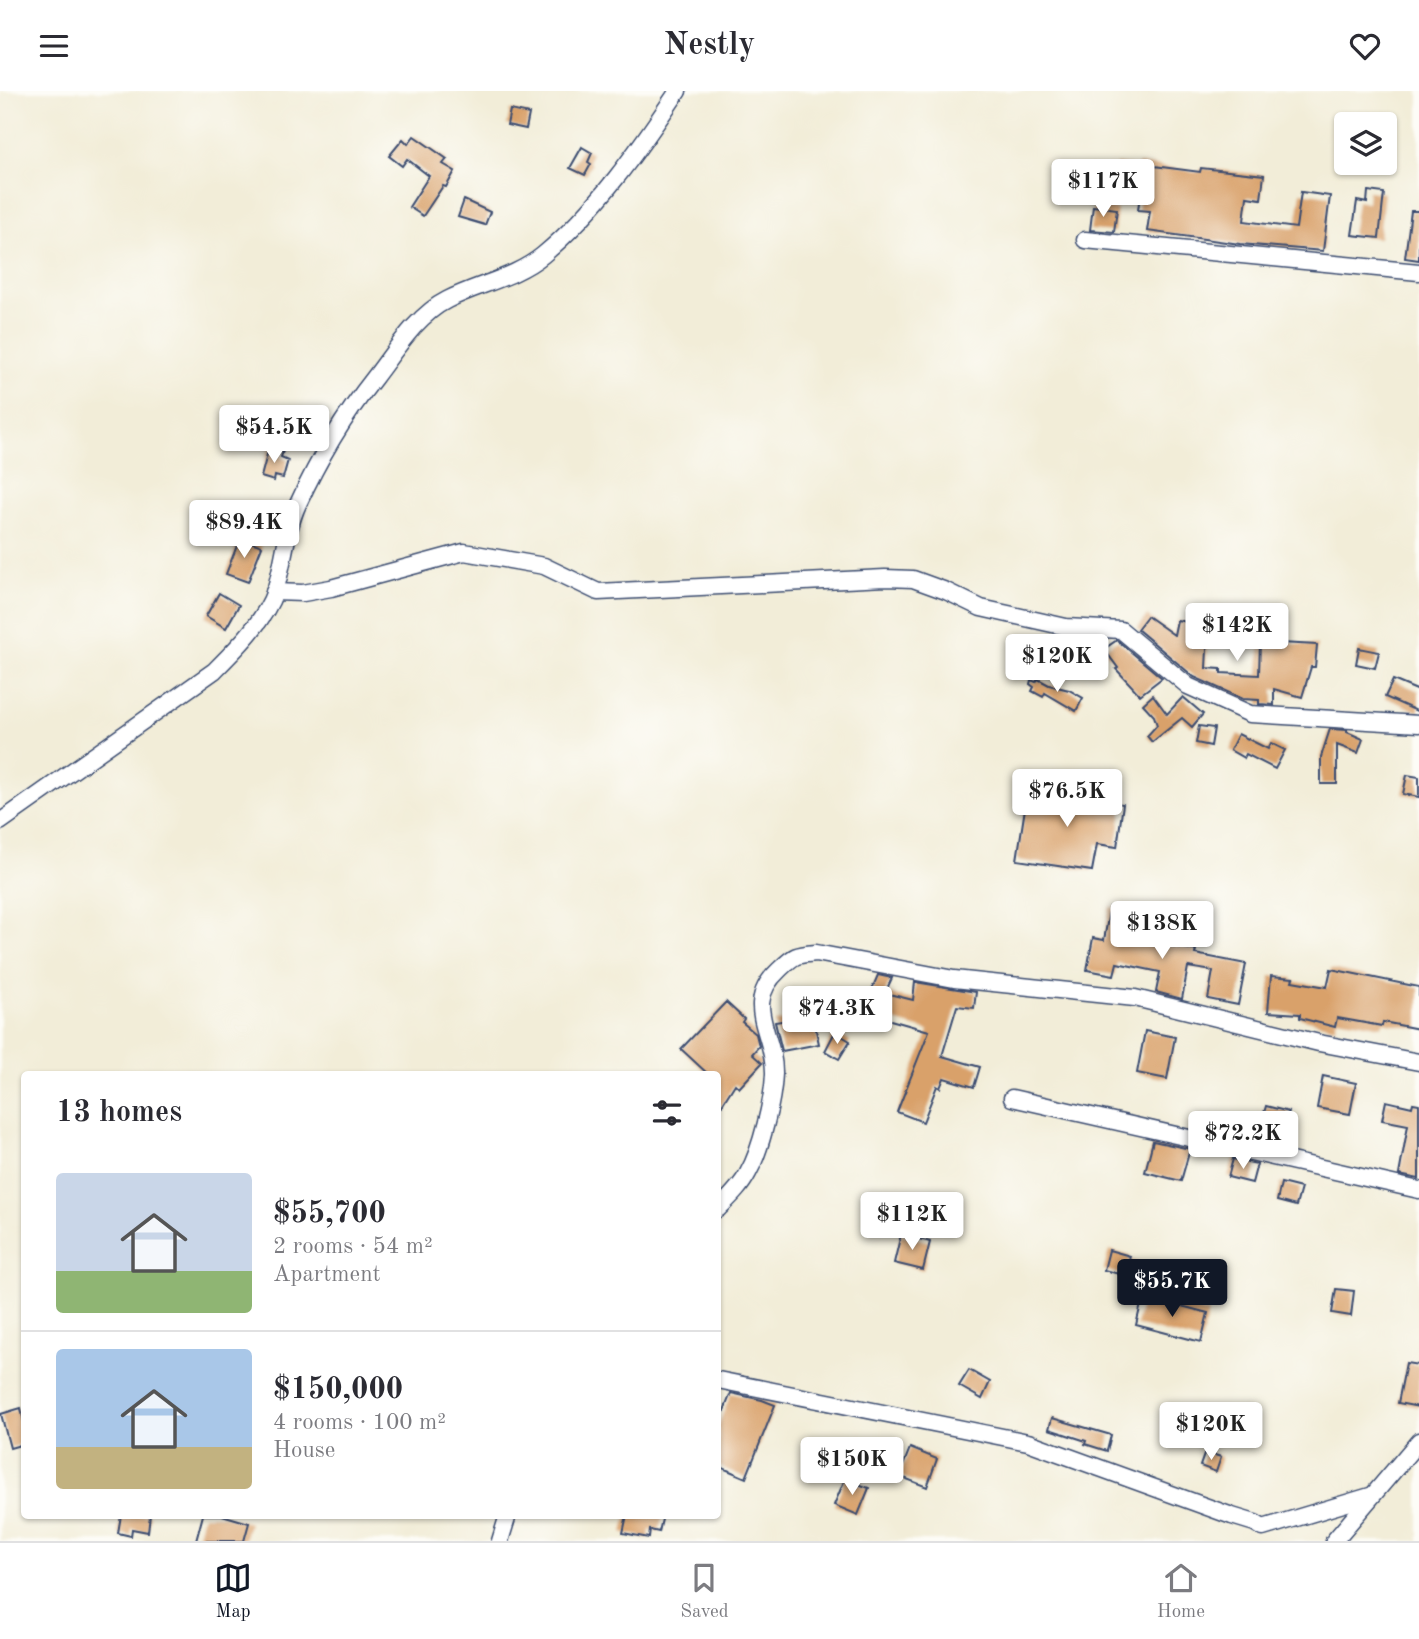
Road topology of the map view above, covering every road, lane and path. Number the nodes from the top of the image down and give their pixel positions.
1 (678, 91) edge
2 (1085, 240) dead end
3 (1419, 272) edge
4 (274, 592) junction
5 (1419, 724) edge
6 (0, 822) edge
7 (1419, 1062) edge
8 (1012, 1098) dead end
9 (1419, 1190) edge
10 (721, 1206) edge
11 (721, 1381) edge
12 (1419, 1441) edge
13 (1370, 1496) junction
14 (507, 1519) edge
15 (500, 1541) edge
16 (1334, 1541) edge

1 - 4 street
2 - 3 street
4 - 5 street
4 - 6 street
7 - 10 street
8 - 9 street
11 - 13 street
12 - 13 street
13 - 16 street
14 - 15 street

